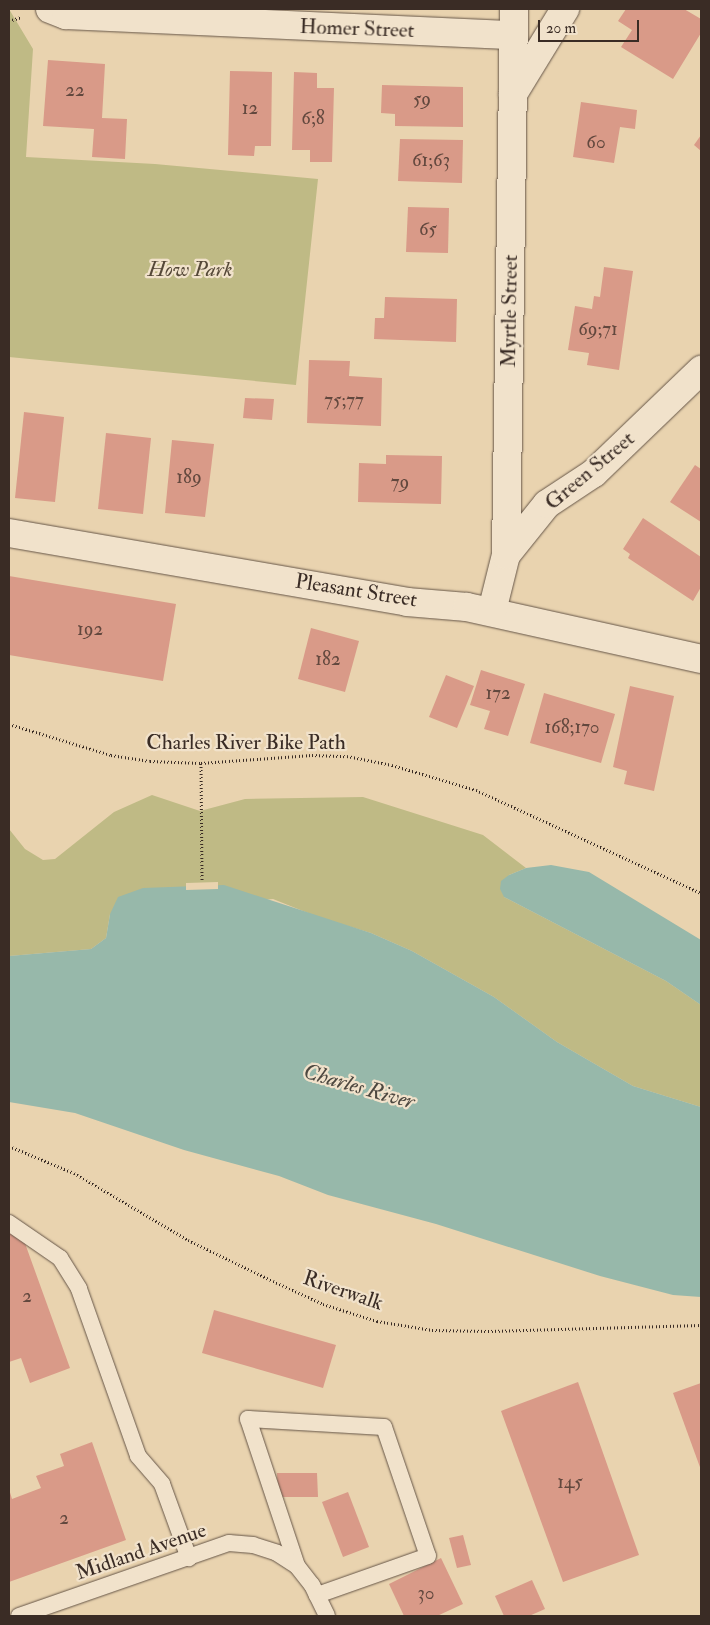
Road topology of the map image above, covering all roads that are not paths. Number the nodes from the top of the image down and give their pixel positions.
1 (50, 9) edge
2 (565, 9) edge
3 (514, 22) edge
4 (513, 94) junction
5 (701, 370) edge
6 (9, 533) edge
7 (506, 555) junction
8 (492, 612) junction
9 (701, 659) edge
10 (9, 1223) edge
11 (189, 1558) junction
12 (297, 1566) junction
13 (317, 1595) junction
14 (19, 1616) edge
15 (328, 1616) edge

1 - 3 street, Homer Street
2 - 4 street
3 - 4 street, Myrtle Street
4 - 7 street, Myrtle Street
5 - 7 street, Green Street
6 - 8 street, Pleasant Street
7 - 8 street, Myrtle Street
8 - 9 street, Pleasant Street
10 - 11 lane
11 - 12 lane, Midland Avenue
11 - 14 lane, Midland Avenue
12 - 13 lane
12 - 13 lane
13 - 15 lane

